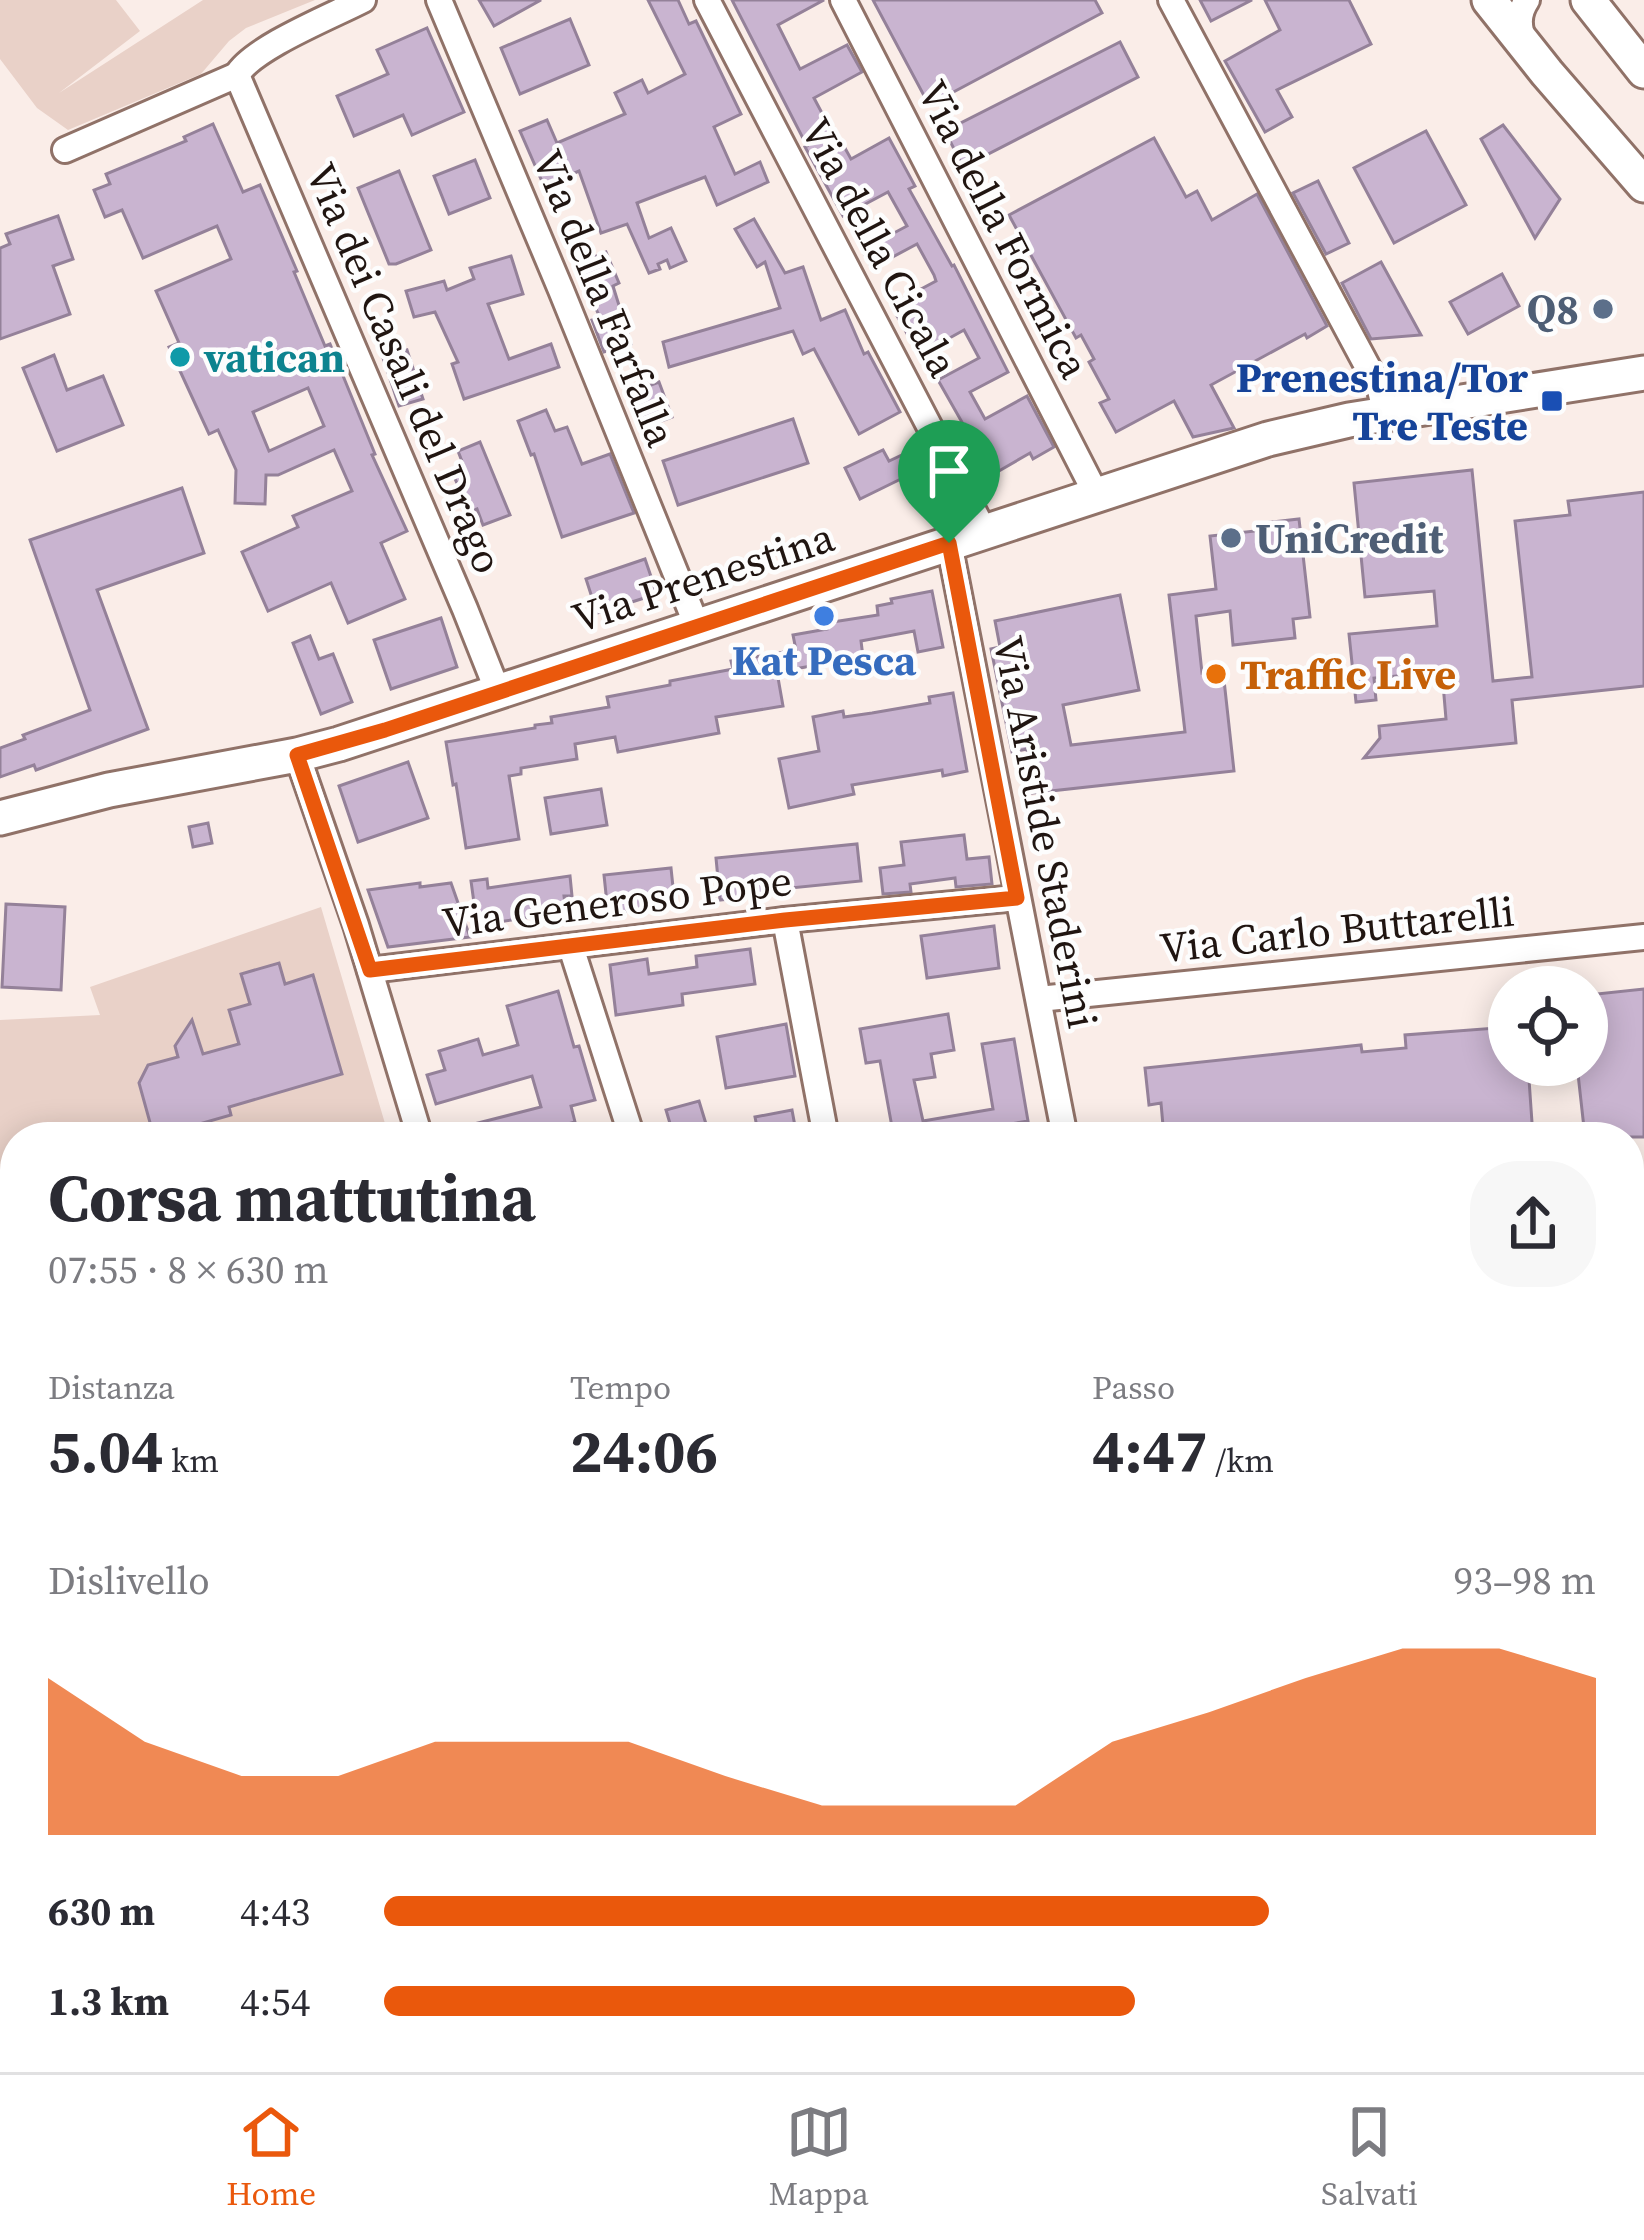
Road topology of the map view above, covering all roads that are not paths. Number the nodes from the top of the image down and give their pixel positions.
1 (363, 0) edge
2 (439, 0) edge
3 (707, 0) edge
4 (843, 0) edge
5 (1171, 0) edge
6 (1489, 0) edge
7 (1526, 0) edge
8 (1588, 0) edge
9 (1526, 49) junction
10 (1644, 71) edge
11 (237, 75) junction
12 (65, 150) dead end
13 (1644, 185) edge
14 (1644, 373) edge
15 (1387, 414) junction
16 (1096, 494) junction
17 (984, 531) junction
18 (949, 543) junction
19 (698, 626) junction
20 (498, 692) junction
21 (297, 755) junction
22 (0, 818) edge
23 (1017, 898) junction
24 (785, 920) junction
25 (1644, 937) edge
26 (571, 947) junction
27 (370, 970) junction
28 (1039, 999) junction
29 (416, 1122) edge
30 (627, 1122) edge
31 (823, 1122) edge
32 (1062, 1122) edge

1 - 11 street
2 - 19 street, Via della Farfalla
3 - 17 street, Via della Cicala
4 - 16 street, Via della Formica
5 - 15 street
6 - 9 street
7 - 9 street
8 - 10 street
9 - 13 street
11 - 12 street
11 - 20 street, Via dei Casali del Drago
14 - 15 street, Via Prenestina
15 - 16 street, Via Prenestina
16 - 17 street, Via Prenestina
17 - 18 street, Via Prenestina
18 - 19 street, Via Prenestina
18 - 23 street, Via Aristide Staderini
19 - 20 street, Via Prenestina
20 - 21 street, Via Prenestina
21 - 22 street, Via Prenestina
21 - 27 street
23 - 24 street, Via Generoso Pope
23 - 28 street, Via Aristide Staderini
24 - 26 street, Via Generoso Pope
24 - 31 street
25 - 28 street, Via Carlo Buttarelli
26 - 27 street, Via Generoso Pope
26 - 30 street
27 - 29 street
28 - 32 street, Via Aristide Staderini

